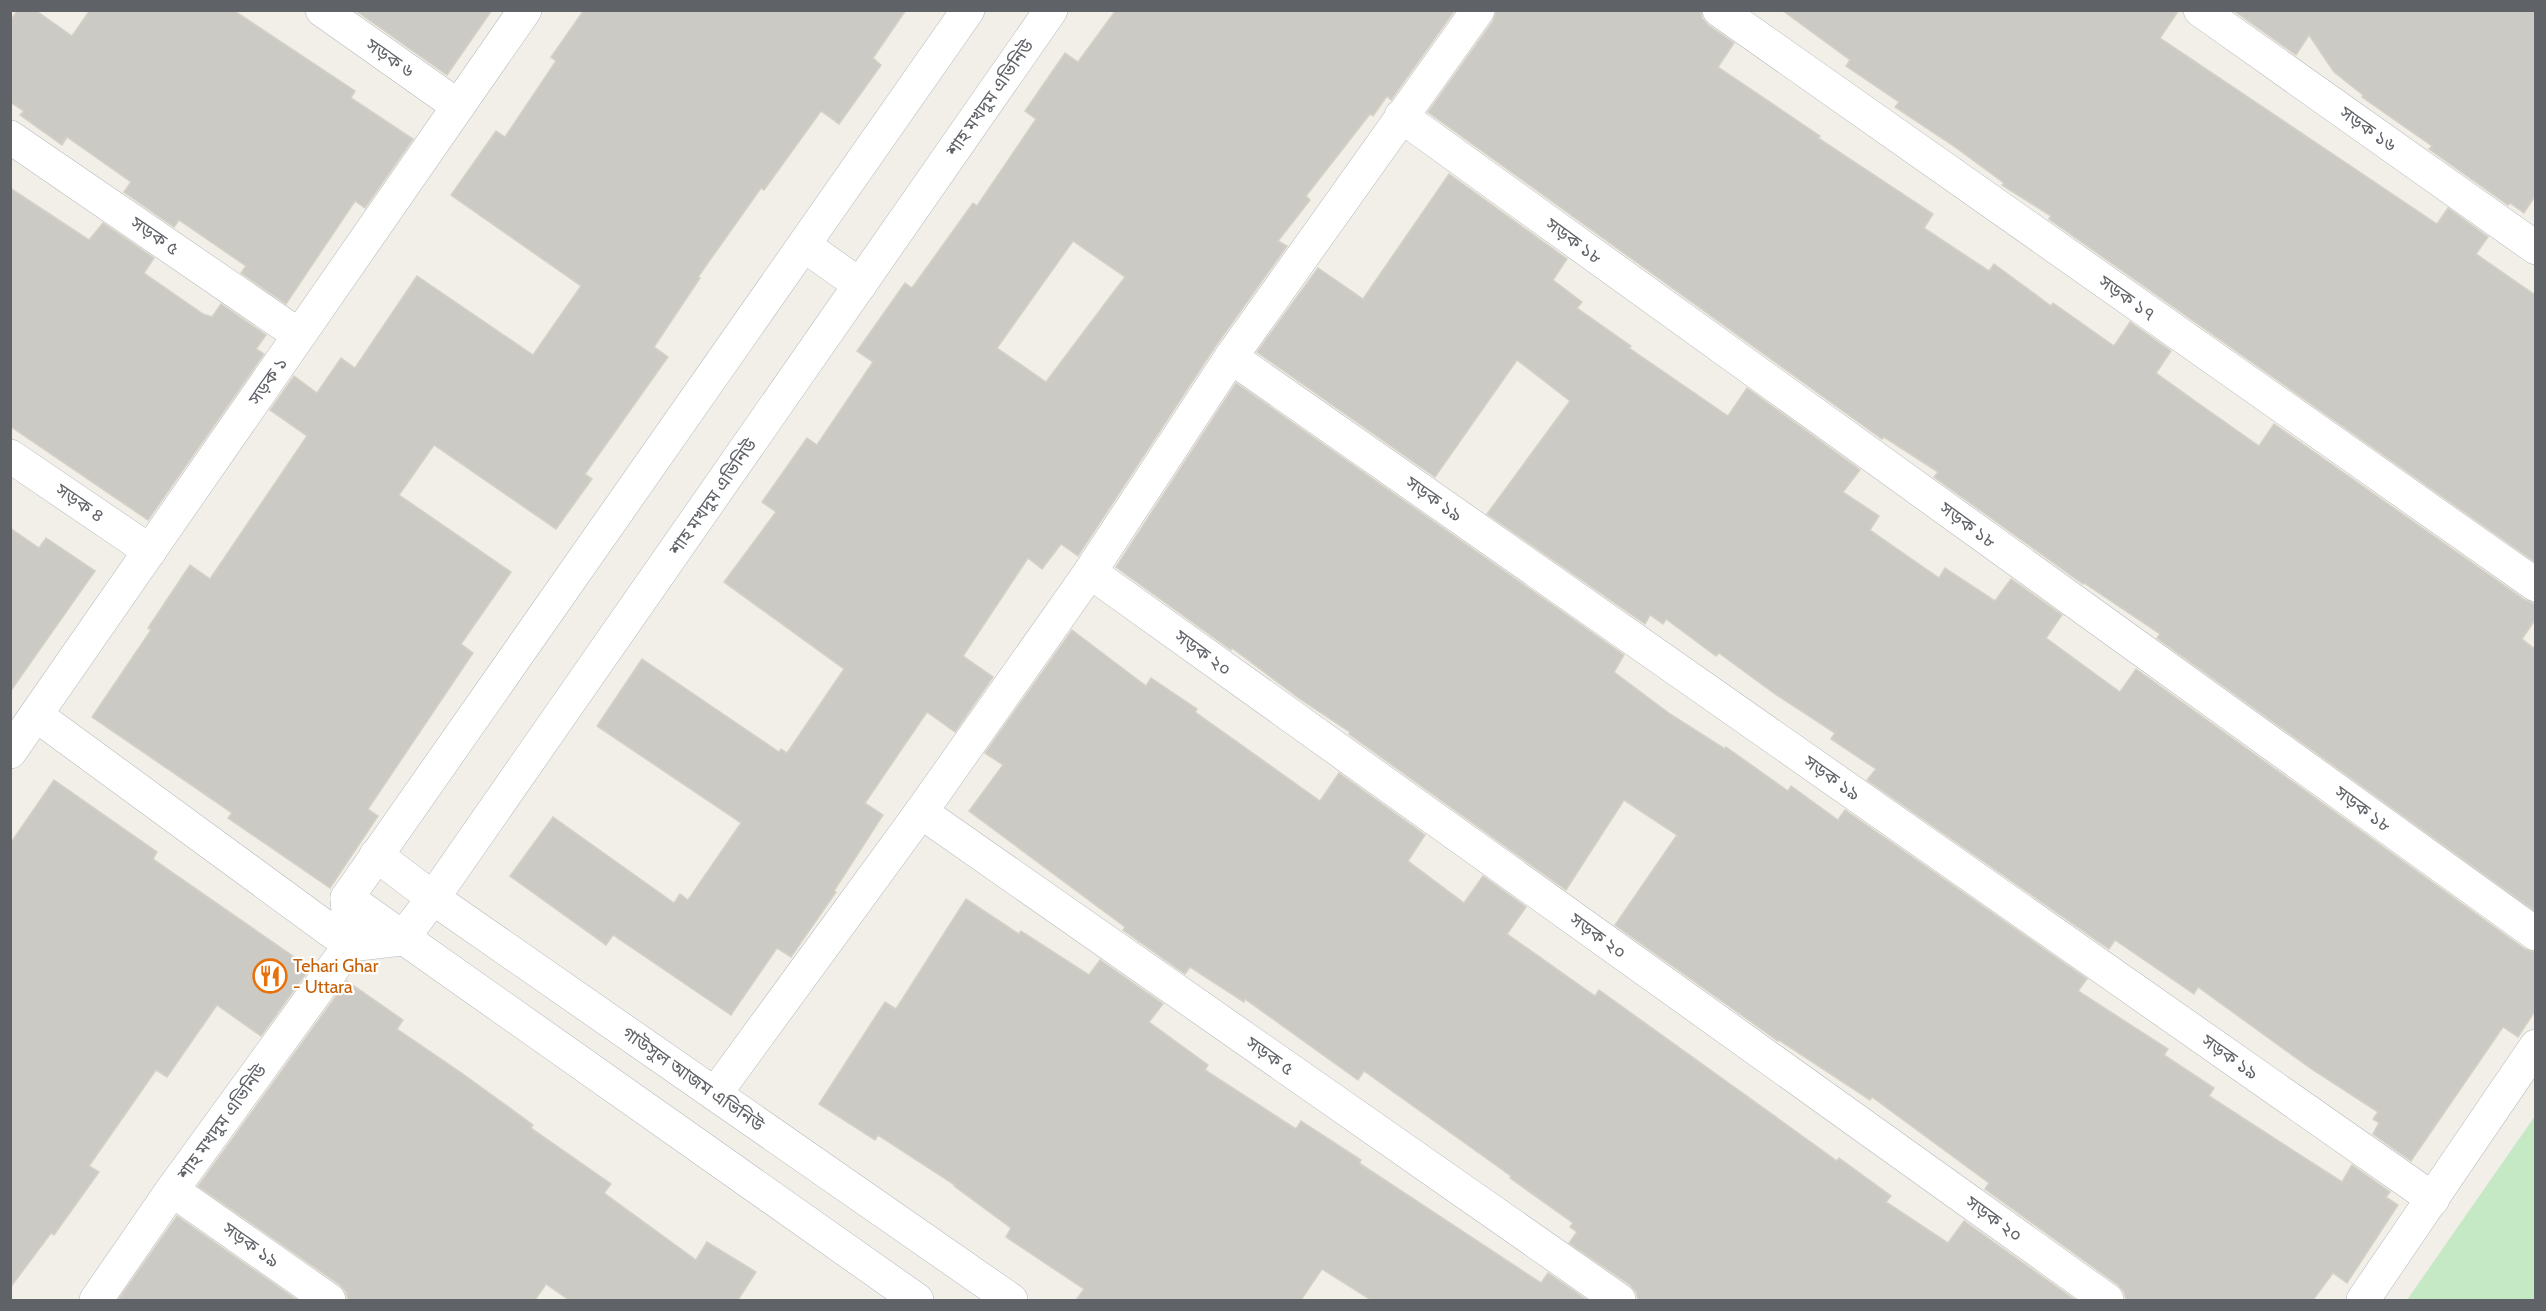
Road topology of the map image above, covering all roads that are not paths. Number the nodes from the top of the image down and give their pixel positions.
1 (322, 10) edge
2 (525, 10) edge
3 (968, 10) edge
4 (1051, 10) edge
5 (1478, 10) edge
6 (1719, 10) edge
7 (2200, 10) edge
8 (458, 106) junction
9 (1401, 116) junction
10 (10, 137) edge
11 (805, 246) junction
12 (2535, 248) edge
13 (860, 285) junction
14 (299, 335) junction
15 (1231, 357) junction
16 (10, 456) edge
17 (150, 551) junction
18 (1090, 572) junction
19 (2535, 585) edge
20 (36, 715) junction
21 (10, 752) edge
22 (921, 812) junction
23 (376, 855) junction
24 (347, 898) junction
25 (433, 898) junction
26 (2535, 934) edge
27 (402, 939) junction
28 (350, 945) junction
29 (2535, 1046) edge
30 (715, 1094) junction
31 (172, 1190) junction
32 (2433, 1199) junction
33 (96, 1300) edge
34 (329, 1300) edge
35 (917, 1300) edge
36 (1011, 1300) edge
37 (1619, 1300) edge
38 (2107, 1300) edge
39 (2363, 1300) edge

1 - 8 street, সড়ক ৬
2 - 8 street, সড়ক ১
3 - 11 street
4 - 13 street, শাহ মখদুম এভিনিউ
5 - 9 street
6 - 19 street, সড়ক ১৭
7 - 12 street, সড়ক ১৬
8 - 14 street, সড়ক ১
9 - 15 street
9 - 26 street, সড়ক ১৮
10 - 14 street, সড়ক ৫
11 - 13 street
11 - 23 street
13 - 25 street, শাহ মখদুম এভিনিউ
14 - 17 street, সড়ক ১
15 - 18 street
15 - 32 street, সড়ক ১৯
16 - 17 street, সড়ক ৪
17 - 20 street, সড়ক ১
18 - 22 street
18 - 38 street, সড়ক ২০
20 - 21 street, সড়ক ১
20 - 28 street
22 - 30 street
22 - 37 street, সড়ক ৫
23 - 24 street
23 - 25 street, গাউসুল আজম এভিনিউ
24 - 27 street
24 - 28 street
25 - 27 street, শাহ মখদুম এভিনিউ
25 - 30 street, গাউসুল আজম এভিনিউ
27 - 28 street
27 - 35 street
28 - 31 street, শাহ মখদুম এভিনিউ
29 - 32 street
30 - 36 street, গাউসুল আজম এভিনিউ
31 - 33 street, শাহ মখদুম এভিনিউ
31 - 34 street, সড়ক ১৯
32 - 39 street

